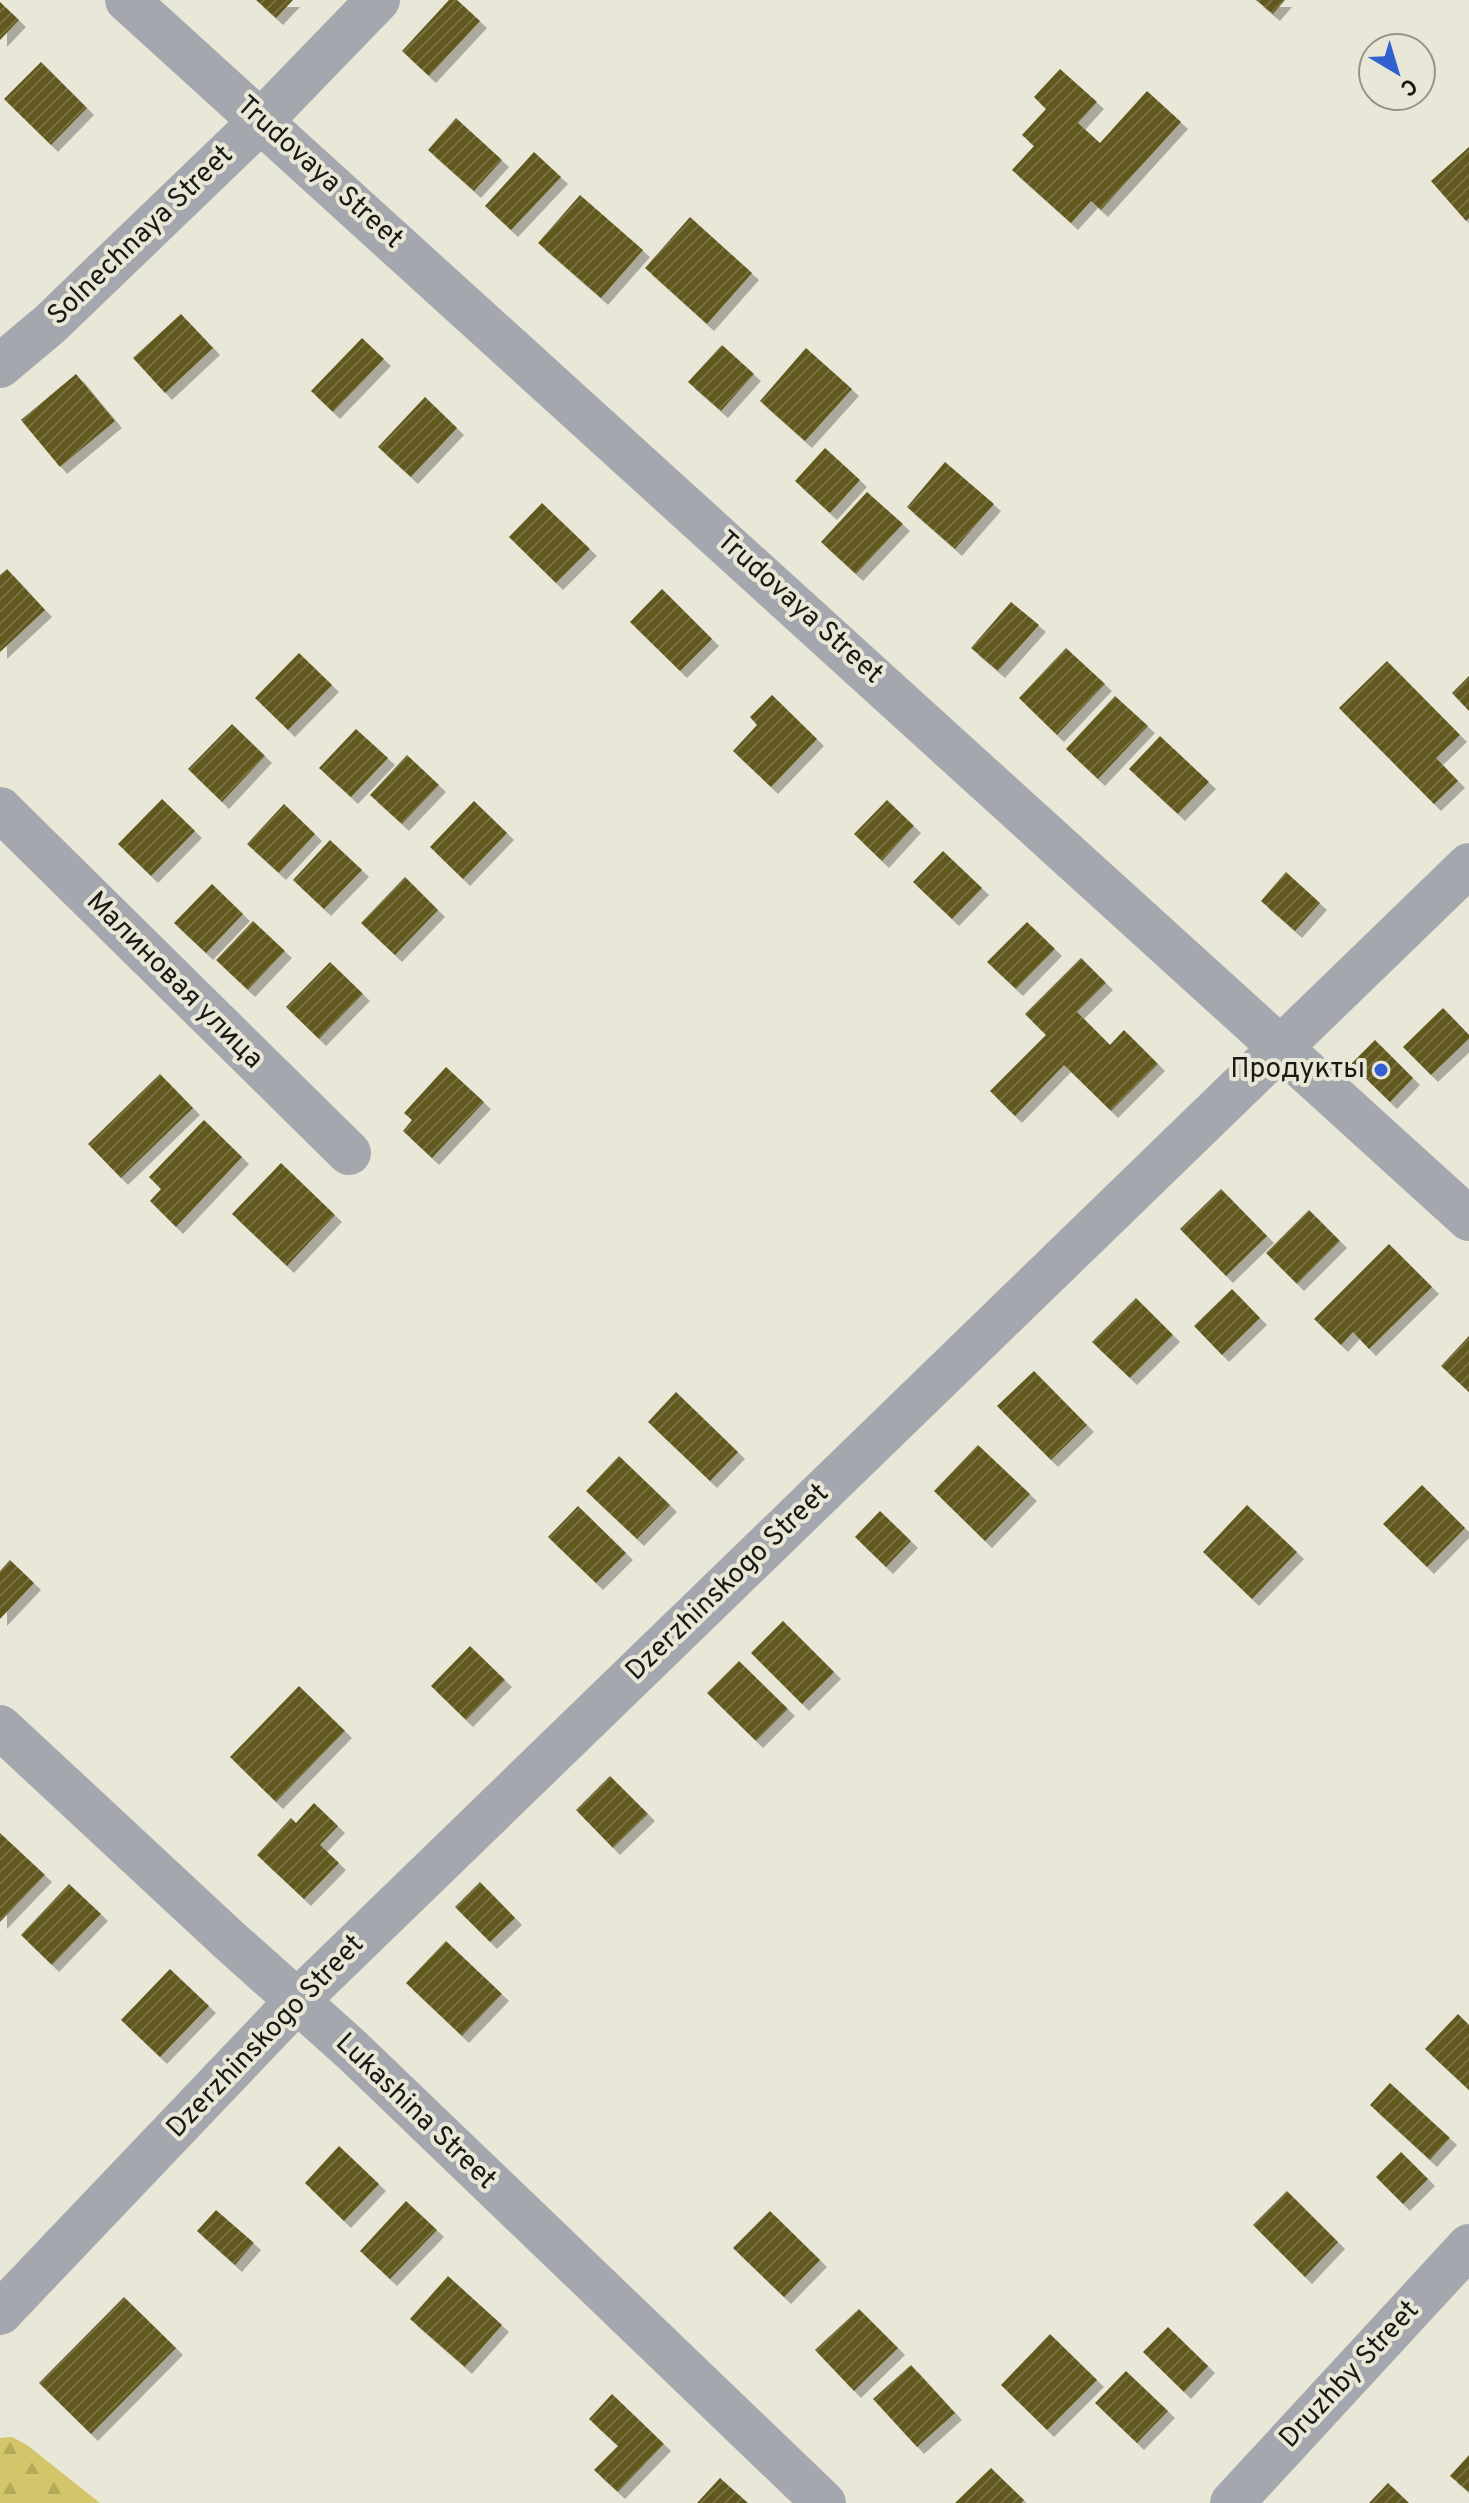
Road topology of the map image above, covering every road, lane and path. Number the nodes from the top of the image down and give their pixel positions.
1 (127, 0) edge
2 (378, 0) edge
3 (261, 121) junction
4 (0, 366) edge
5 (0, 809) edge
6 (1469, 865) edge
7 (1281, 1048) junction
8 (349, 1153) dead end
9 (1469, 1219) edge
10 (0, 1727) edge
11 (297, 2001) junction
12 (1469, 2246) edge
13 (0, 2313) edge
14 (824, 2503) edge
15 (1232, 2503) edge

1 - 3 street, Trudovaya Street
2 - 3 street, Solnechnaya Street
3 - 4 street, Solnechnaya Street
3 - 7 street, Trudovaya Street
5 - 8 street, Малиновая улица
6 - 7 street, Dzerzhinskogo Street
7 - 9 street, Trudovaya Street
7 - 11 street, Dzerzhinskogo Street
10 - 11 street, Lukashina Street
11 - 13 street, Dzerzhinskogo Street
11 - 14 street, Lukashina Street
12 - 15 street, Druzhby Street

